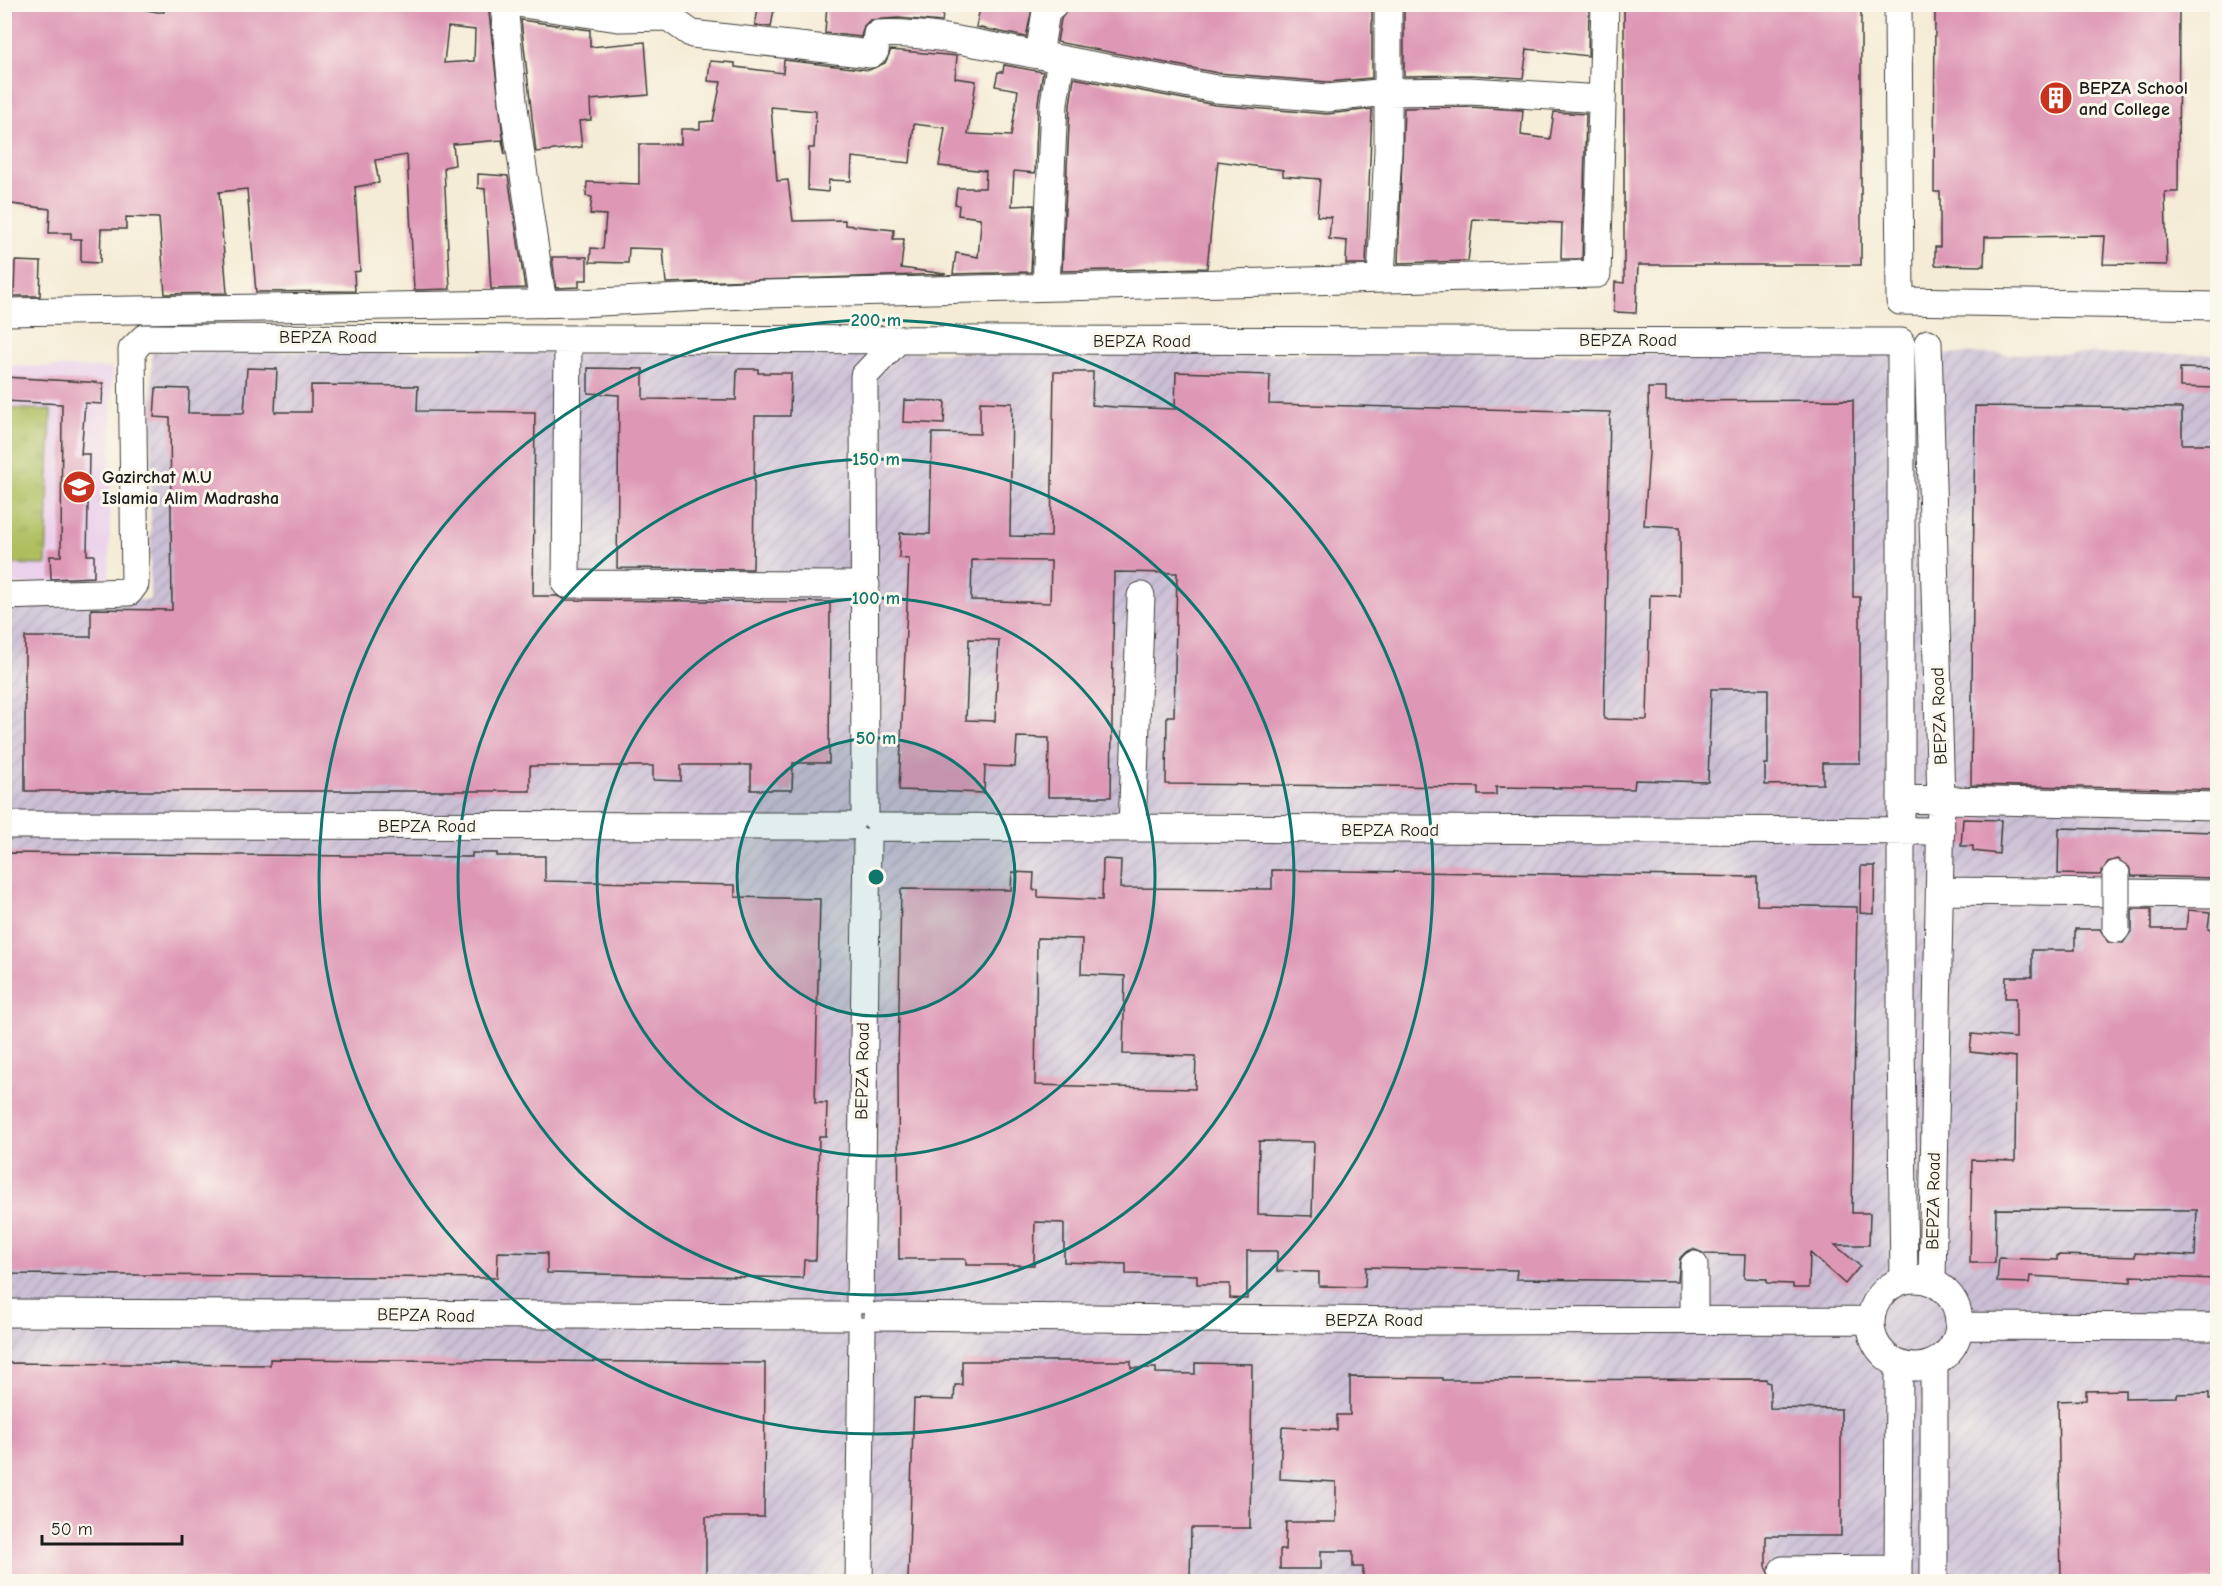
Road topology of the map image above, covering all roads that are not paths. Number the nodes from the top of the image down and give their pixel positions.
1 (504, 4) edge
2 (523, 4) edge
3 (1054, 4) edge
4 (1388, 4) edge
5 (1605, 4) edge
6 (1898, 4) edge
7 (672, 11) edge
8 (1050, 57) junction
9 (1388, 92) junction
10 (1602, 99) junction
11 (1381, 277) junction
12 (1046, 286) junction
13 (543, 304) junction
14 (2217, 306) edge
15 (4, 312) edge
16 (568, 339) junction
17 (898, 340) junction
18 (1928, 343) dead end
19 (866, 585) junction
20 (4, 596) edge
21 (1140, 596) dead end
22 (1901, 800) junction
23 (1941, 801) junction
24 (2217, 806) edge
25 (4, 825) edge
26 (865, 827) junction
27 (1132, 828) junction
28 (1901, 830) junction
29 (1941, 831) junction
30 (2116, 875) dead end
31 (1940, 891) junction
32 (2217, 894) edge
33 (2115, 929) dead end
34 (1694, 1265) dead end
35 (1904, 1280) junction
36 (1932, 1282) junction
37 (4, 1313) edge
38 (861, 1316) junction
39 (1694, 1318) junction
40 (1871, 1320) junction
41 (1959, 1326) junction
42 (2217, 1327) edge
43 (1934, 1363) junction
44 (1899, 1364) junction
45 (1783, 1570) dead end
46 (1898, 1575) edge
47 (1835, 1576) edge
48 (859, 1581) edge
49 (1935, 1581) edge

1 - 13 street
2 - 7 street
3 - 8 street
4 - 9 street
5 - 10 street
6 - 14 street
7 - 8 street
8 - 9 street
8 - 12 street
9 - 10 street
9 - 11 street
10 - 11 street
11 - 12 street
12 - 13 street
13 - 15 street
16 - 17 street, BEPZA Road
16 - 19 street
16 - 20 street, BEPZA Road
17 - 19 street, BEPZA Road
17 - 22 street, BEPZA Road
18 - 23 street, BEPZA Road
19 - 26 street, BEPZA Road
21 - 27 street
22 - 23 street
22 - 28 street, BEPZA Road
23 - 24 street
23 - 29 street, BEPZA Road
25 - 26 street, BEPZA Road
26 - 27 street, BEPZA Road
26 - 38 street, BEPZA Road
27 - 28 street, BEPZA Road
28 - 29 street, BEPZA Road
28 - 35 street, BEPZA Road
29 - 31 street, BEPZA Road
30 - 33 street, bridge
31 - 32 street
31 - 36 street, BEPZA Road
34 - 39 street
35 - 36 street
35 - 40 street
36 - 41 street
37 - 38 street, BEPZA Road
38 - 39 street, BEPZA Road
38 - 48 street, BEPZA Road
39 - 40 street, BEPZA Road
40 - 44 street
41 - 42 street
41 - 43 street
43 - 44 street
43 - 49 street
44 - 46 street
45 - 47 street
46 - 47 street

